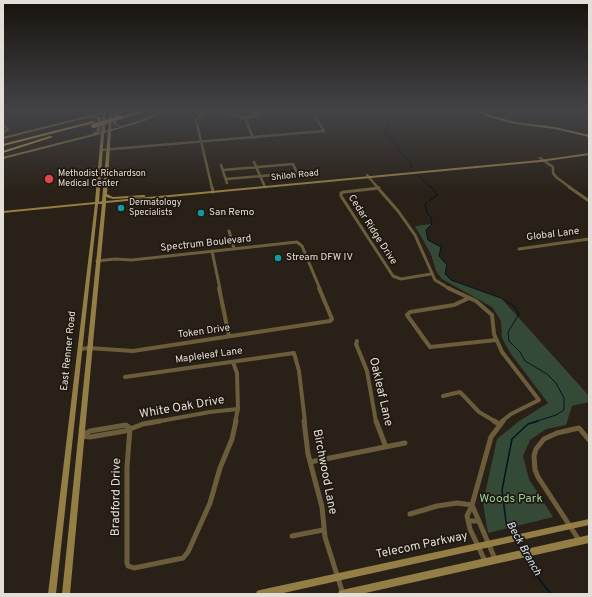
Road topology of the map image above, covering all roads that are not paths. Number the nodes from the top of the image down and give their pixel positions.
1 (24, 138) edge
2 (32, 138) edge
3 (48, 138) edge
4 (48, 138) edge
5 (85, 138) joint
6 (109, 138) edge
7 (200, 138) edge
8 (253, 138) edge
9 (102, 140) joint
10 (3, 142) edge
11 (201, 142) junction
12 (3, 145) edge
13 (3, 149) edge
14 (101, 150) junction
15 (108, 150) junction
16 (3, 152) edge
17 (589, 153) edge
18 (3, 158) edge
19 (542, 159) junction
20 (254, 162) dead end
21 (221, 165) dead end
22 (269, 166) junction
23 (256, 167) junction
24 (100, 168) junction
25 (244, 168) junction
26 (106, 170) junction
27 (223, 170) junction
28 (273, 175) junction
29 (260, 176) junction
30 (368, 176) junction
31 (99, 177) junction
32 (248, 177) junction
33 (105, 178) junction
34 (265, 186) junction
35 (379, 188) junction
36 (213, 191) junction
37 (104, 193) junction
38 (144, 196) junction
39 (160, 196) junction
40 (104, 201) junction
41 (589, 201) edge
42 (96, 202) junction
43 (3, 211) edge
44 (229, 231) dead end
45 (589, 239) edge
46 (234, 248) junction
47 (519, 248) dead end
48 (212, 251) junction
49 (97, 262) junction
50 (89, 263) junction
51 (432, 274) junction
52 (469, 298) junction
53 (330, 321) joint
54 (229, 336) junction
55 (496, 340) junction
56 (357, 341) dead end
57 (89, 348) junction
58 (80, 349) junction
59 (294, 353) joint
60 (234, 362) junction
61 (126, 377) dead end
62 (443, 396) dead end
63 (238, 409) junction
64 (499, 424) junction
65 (130, 428) junction
66 (81, 436) junction
67 (70, 438) junction
68 (589, 440) edge
69 (405, 443) dead end
70 (386, 447) junction
71 (310, 462) junction
72 (472, 505) junction
73 (410, 514) dead end
74 (468, 521) junction
75 (479, 521) junction
76 (589, 522) edge
77 (570, 526) junction
78 (323, 530) junction
79 (292, 536) dead end
80 (589, 539) edge
81 (579, 541) junction
82 (488, 544) junction
83 (477, 546) junction
84 (496, 560) junction
85 (485, 562) junction
86 (337, 577) junction
87 (52, 594) edge
88 (66, 594) edge
89 (260, 594) edge
90 (342, 594) edge

1 - 10 highway
2 - 12 highway
3 - 13 highway
4 - 16 highway
5 - 9 main road
5 - 18 main road
6 - 15 main road, East Renner Road
7 - 11 street
8 - 11 street
9 - 14 main road, East Renner Road
11 - 15 street
11 - 36 street
14 - 15 street
14 - 24 main road, East Renner Road
15 - 26 main road, East Renner Road
17 - 19 main road, Shiloh Road
19 - 30 main road, Shiloh Road
19 - 41 street
20 - 23 street
21 - 27 street
22 - 23 street
22 - 28 street
22 - 28 street
23 - 25 street
23 - 29 street
24 - 26 main road
24 - 31 main road, East Renner Road
25 - 27 street
25 - 32 street
26 - 33 main road, East Renner Road
27 - 32 street
28 - 29 street
29 - 32 street
29 - 34 street
30 - 34 main road, Shiloh Road
30 - 35 street
31 - 33 main road
31 - 42 main road, East Renner Road
33 - 37 main road, East Renner Road
34 - 36 main road, Shiloh Road
35 - 51 street
35 - 51 street, Cedar Ridge Drive
36 - 39 main road, Shiloh Road
37 - 38 main road
37 - 40 main road, East Renner Road
38 - 39 main road, Shiloh Road
38 - 40 main road, Shiloh Road
39 - 40 main road, Shiloh Road
40 - 42 main road, Shiloh Road
40 - 49 main road, East Renner Road
42 - 43 main road, Shiloh Road
42 - 50 main road, East Renner Road
44 - 46 street
45 - 47 street, Global Lane
46 - 48 street, Spectrum Boulevard
46 - 53 street, Spectrum Boulevard
48 - 49 street, Spectrum Boulevard
48 - 54 street
49 - 50 main road
49 - 57 main road, East Renner Road
50 - 58 main road, East Renner Road
51 - 52 street
52 - 55 street
52 - 55 street
53 - 54 street, Token Drive
54 - 57 street, Token Drive
55 - 64 street
56 - 70 street, Oakleaf Lane
57 - 58 street, Token Drive
57 - 66 main road, East Renner Road
58 - 67 main road, East Renner Road
59 - 60 street, Mapleleaf Lane
59 - 71 street, Birchwood Lane
60 - 61 street, Mapleleaf Lane
60 - 63 street
62 - 64 street
63 - 65 street, White Oak Drive
63 - 65 street, Bradford Drive
64 - 72 street
65 - 66 street, White Oak Drive
66 - 67 main road
66 - 88 main road, East Renner Road
67 - 87 main road, East Renner Road
68 - 77 street
69 - 70 street
70 - 71 street
71 - 78 street, Birchwood Lane
72 - 73 street
72 - 74 street
72 - 75 street
74 - 75 street
74 - 83 street
75 - 82 street
76 - 77 main road, Telecom Parkway
77 - 81 street
77 - 82 main road, Telecom Parkway
78 - 79 street
78 - 86 street, Birchwood Lane
80 - 81 main road
81 - 84 main road
82 - 83 main road, Telecom Parkway
82 - 84 street
83 - 85 street
83 - 86 main road, Telecom Parkway
84 - 85 main road
85 - 90 main road
86 - 89 main road, Telecom Parkway
86 - 90 street, Birchwood Lane

